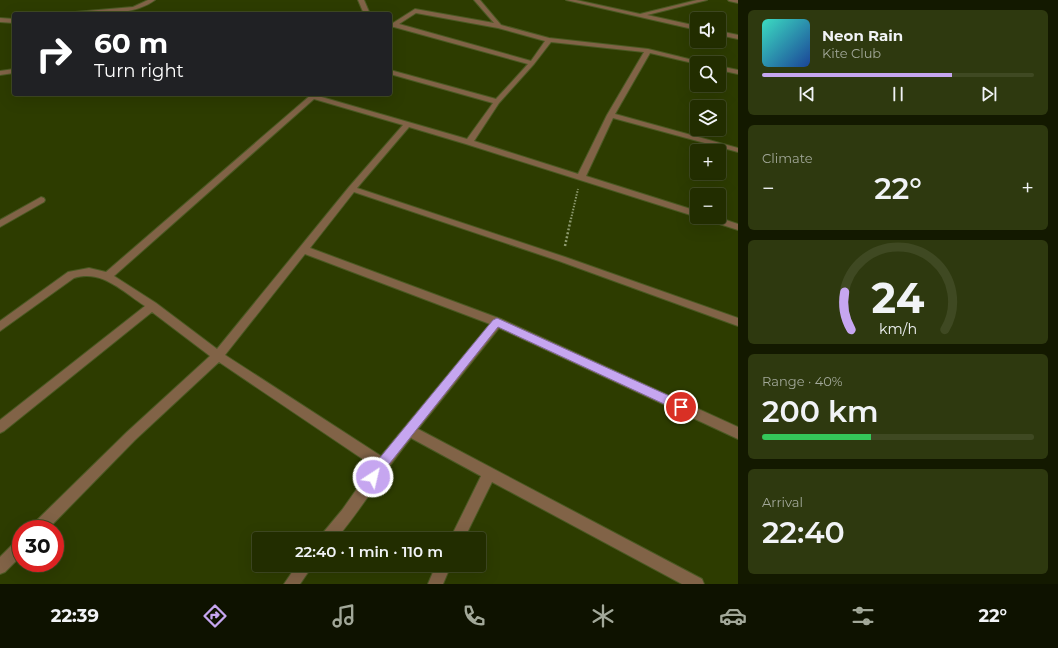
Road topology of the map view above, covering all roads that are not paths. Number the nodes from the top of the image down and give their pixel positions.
1 (152, 0) edge
2 (361, 0) edge
3 (477, 0) edge
4 (570, 0) edge
5 (704, 0) edge
6 (731, 0) edge
7 (738, 1) edge
8 (587, 2) edge
9 (99, 12) edge
10 (366, 12) edge
11 (638, 16) junction
12 (0, 20) edge
13 (12, 21) edge
14 (392, 25) edge
15 (392, 26) edge
16 (499, 26) junction
17 (690, 27) edge
18 (726, 34) edge
19 (738, 37) edge
20 (549, 40) junction
21 (648, 51) junction
22 (690, 61) edge
23 (532, 63) junction
24 (726, 69) edge
25 (12, 71) edge
26 (738, 72) edge
27 (0, 73) edge
28 (392, 73) edge
29 (314, 96) edge
30 (318, 96) edge
31 (497, 102) junction
32 (611, 115) junction
33 (408, 124) junction
34 (469, 142) junction
35 (738, 150) edge
36 (581, 177) junction
37 (352, 189) junction
38 (40, 200) dead end
39 (690, 212) edge
40 (726, 223) edge
41 (0, 224) edge
42 (738, 227) edge
43 (305, 250) junction
44 (107, 276) junction
45 (152, 306) junction
46 (497, 322) junction
47 (738, 322) edge
48 (0, 327) edge
49 (218, 356) junction
50 (0, 427) edge
51 (409, 431) junction
52 (738, 433) edge
53 (382, 464) junction
54 (489, 474) junction
55 (47, 520) edge
56 (333, 532) edge
57 (460, 532) edge
58 (12, 555) edge
59 (0, 567) edge
60 (300, 572) edge
61 (441, 572) edge
62 (291, 584) edge
63 (435, 584) edge
64 (698, 584) edge

1 - 9 street
2 - 10 street
3 - 16 street
4 - 8 street
5 - 11 street
6 - 7 street
8 - 11 street
11 - 17 street
12 - 13 street
14 - 16 street
15 - 23 street
16 - 20 street
18 - 19 street
20 - 21 street
20 - 23 street
21 - 22 street
21 - 32 street
23 - 31 street
24 - 26 street
25 - 27 street
28 - 31 street
29 - 44 street
30 - 33 street
31 - 34 street
32 - 35 street
32 - 36 street
33 - 34 street
33 - 37 street
34 - 36 street
36 - 39 street
37 - 43 street
37 - 47 street
38 - 41 street
40 - 42 street
43 - 46 street
43 - 49 street
44 - 45 street
44 - 48 street
45 - 49 street
45 - 50 street
46 - 51 street
46 - 52 street
49 - 53 street
49 - 55 street
51 - 53 street
51 - 54 street
53 - 56 street
54 - 57 street
54 - 64 street
58 - 59 street
60 - 62 street
61 - 63 street

